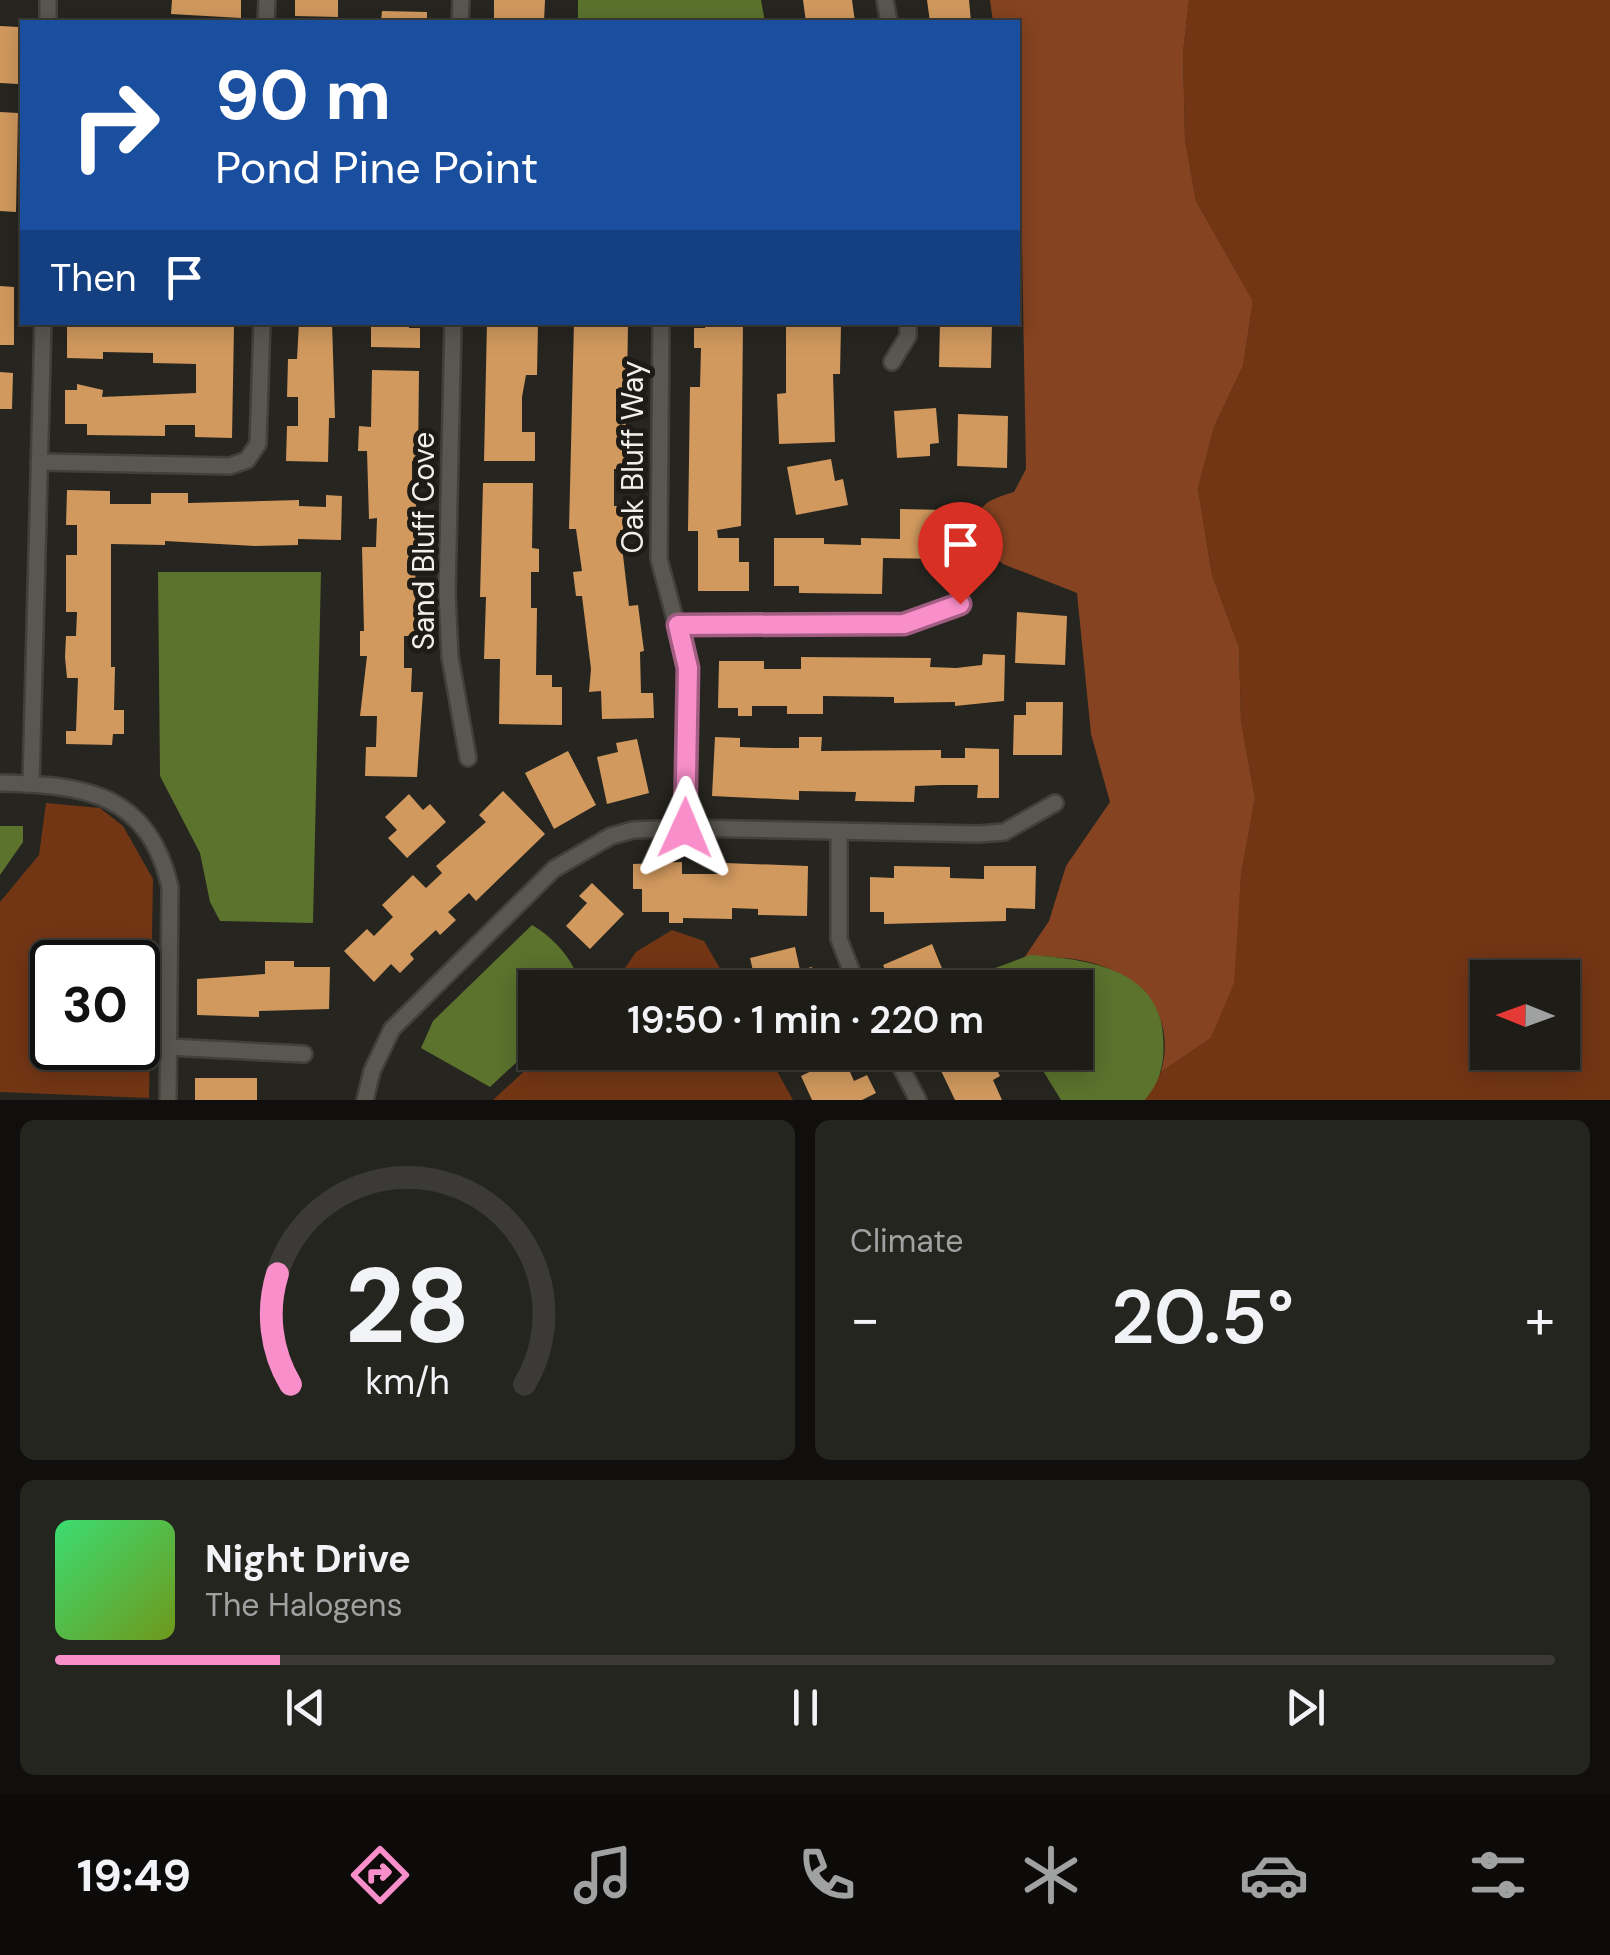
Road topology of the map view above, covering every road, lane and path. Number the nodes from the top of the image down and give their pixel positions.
1 (43, 325) edge
2 (262, 325) edge
3 (453, 325) edge
4 (661, 325) edge
5 (908, 325) edge
6 (892, 362) dead end
7 (39, 462) junction
8 (960, 604) dead end
9 (678, 625) junction
10 (468, 758) dead end
11 (0, 783) edge
12 (31, 784) junction
13 (1055, 804) dead end
14 (685, 828) junction
15 (839, 831) junction
16 (851, 970) edge
17 (168, 1046) junction
18 (304, 1054) dead end
19 (902, 1070) edge
20 (168, 1100) edge
21 (365, 1100) edge
22 (918, 1100) edge

1 - 7 street
2 - 7 street
3 - 10 street, Sand Bluff Cove
4 - 9 street, Oak Bluff Way
5 - 6 street
7 - 12 street
8 - 9 street
9 - 14 street, Oak Bluff Way
11 - 12 street
12 - 17 street
13 - 15 street
14 - 15 street
14 - 21 street
15 - 16 street
17 - 18 street
17 - 20 street
19 - 22 street

